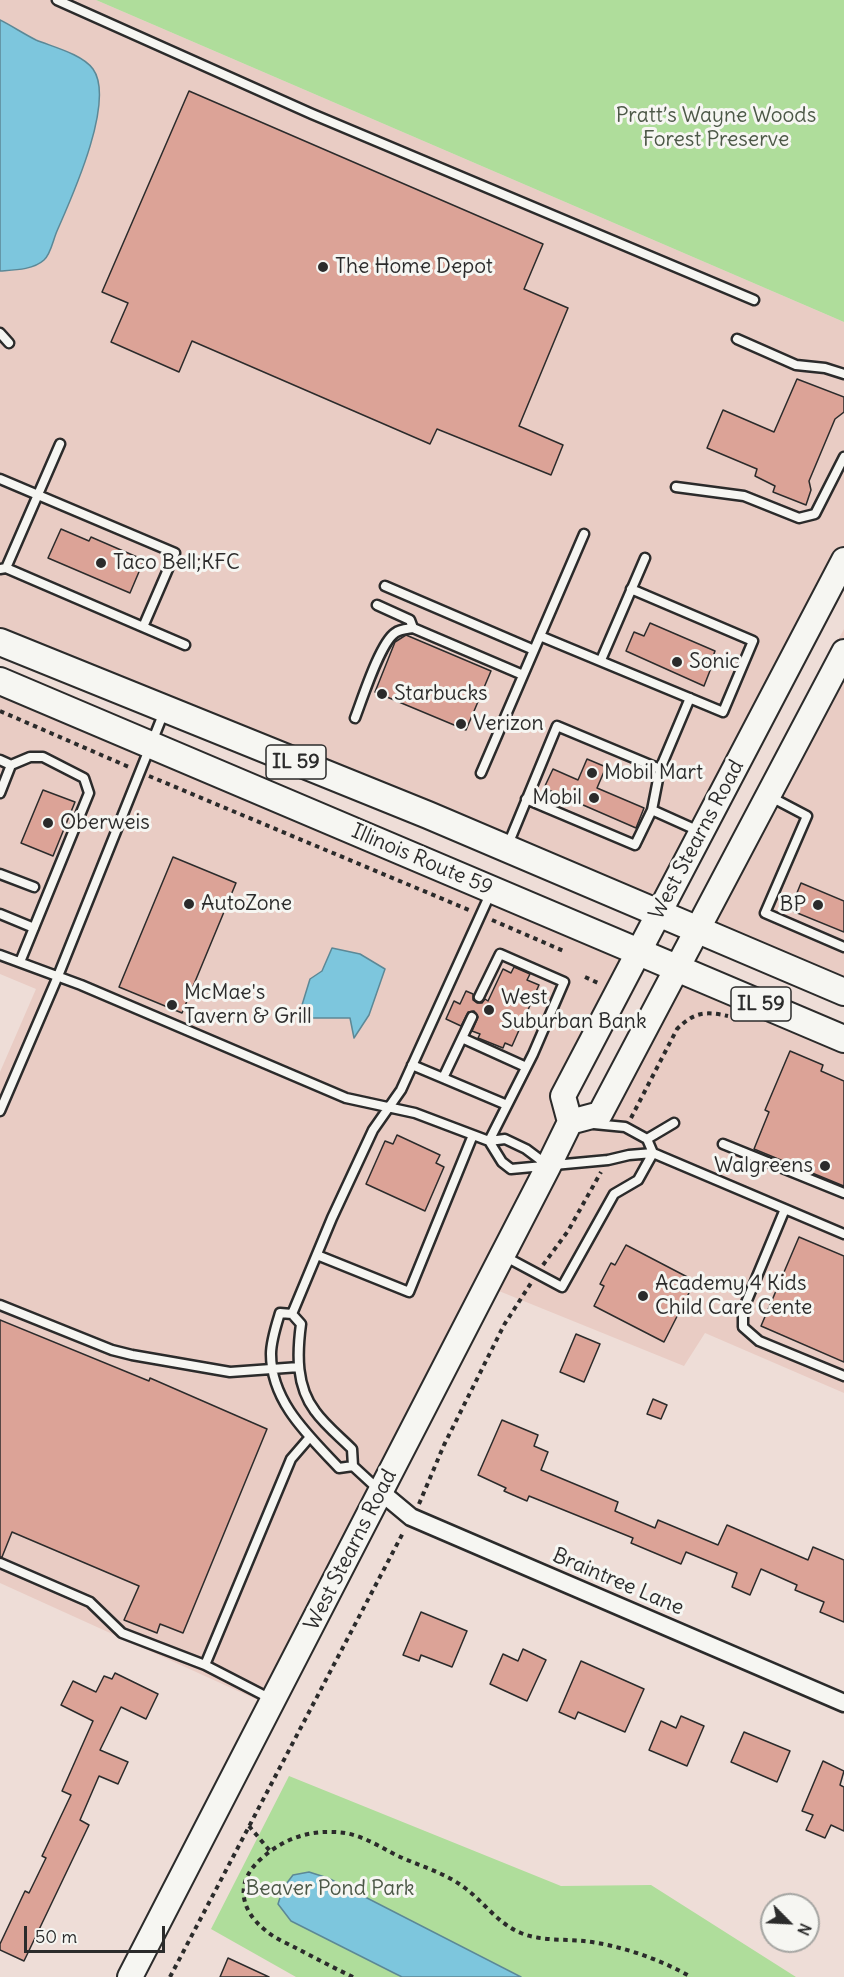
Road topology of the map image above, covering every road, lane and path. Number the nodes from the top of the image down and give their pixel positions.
1 (57, 0) edge
2 (754, 300) dead end
3 (0, 333) edge
4 (737, 339) dead end
5 (9, 343) dead end
6 (844, 374) edge
7 (60, 444) dead end
8 (844, 457) edge
9 (0, 479) edge
10 (676, 487) dead end
11 (38, 494) junction
12 (584, 534) dead end
13 (645, 558) dead end
14 (844, 560) edge
15 (3, 568) edge
16 (385, 586) dead end
17 (631, 589) junction
18 (377, 605) dead end
19 (144, 627) junction
20 (413, 628) junction
21 (540, 636) junction
22 (0, 642) edge
23 (186, 645) dead end
24 (534, 650) junction
25 (844, 652) edge
26 (601, 660) junction
27 (523, 675) junction
28 (0, 681) edge
29 (690, 698) junction
30 (165, 709) junction
31 (0, 711) edge
32 (355, 718) dead end
33 (150, 745) junction
34 (0, 760) edge
35 (113, 761) dead end
36 (11, 765) junction
37 (660, 769) junction
38 (481, 772) dead end
39 (177, 787) dead end
40 (0, 793) edge
41 (769, 796) junction
42 (526, 799) junction
43 (652, 810) junction
44 (701, 832) junction
45 (506, 848) junction
46 (0, 874) edge
47 (34, 887) dead end
48 (492, 890) junction
49 (462, 907) dead end
50 (659, 912) junction
51 (0, 914) edge
52 (499, 923) dead end
53 (34, 928) junction
54 (699, 929) junction
55 (844, 947) edge
56 (638, 951) junction
57 (566, 952) dead end
58 (0, 955) edge
59 (20, 962) junction
60 (678, 968) junction
61 (58, 976) junction
62 (844, 992) edge
63 (479, 997) dead end
64 (471, 1017) dead end
65 (737, 1018) dead end
66 (462, 1038) junction
67 (844, 1039) edge
68 (412, 1065) junction
69 (526, 1067) junction
70 (443, 1078) junction
71 (507, 1105) junction
72 (390, 1107) junction
73 (0, 1111) edge
74 (570, 1122) junction
75 (674, 1123) dead end
76 (626, 1127) junction
77 (473, 1135) junction
78 (647, 1139) junction
79 (489, 1141) junction
80 (723, 1144) dead end
81 (653, 1153) junction
82 (608, 1160) junction
83 (548, 1167) junction
84 (844, 1193) edge
85 (785, 1209) junction
86 (844, 1234) edge
87 (317, 1255) junction
88 (503, 1256) junction
89 (537, 1274) junction
90 (0, 1305) edge
91 (292, 1314) junction
92 (299, 1368) junction
93 (273, 1370) junction
94 (844, 1376) edge
95 (310, 1437) junction
96 (353, 1467) junction
97 (381, 1492) junction
98 (411, 1517) junction
99 (0, 1563) edge
100 (205, 1665) junction
101 (273, 1701) junction
102 (844, 1703) edge
103 (249, 1826) junction
104 (270, 1851) junction
105 (130, 1977) edge
106 (170, 1977) edge
107 (353, 1977) edge
108 (691, 1977) edge

1 - 2 lane
3 - 5 lane
4 - 6 lane
7 - 11 lane
8 - 10 lane
9 - 11 lane
11 - 15 lane
11 - 19 lane
12 - 21 lane
13 - 17 lane
14 - 44 main road, West Stearns Road
15 - 19 lane
16 - 24 lane
17 - 26 lane
17 - 29 lane
18 - 20 lane
19 - 23 lane
20 - 27 lane
20 - 32 lane
21 - 24 lane
21 - 26 lane
22 - 30 main road, Illinois Route 59 / IL 59
24 - 27 lane
25 - 41 main road, West Stearns Road
26 - 29 lane
27 - 38 lane
28 - 33 main road, Illinois Route 59 / IL 59
29 - 37 lane
30 - 33 lane
30 - 45 main road, Illinois Route 59 / IL 59
31 - 35 path
33 - 48 main road, Illinois Route 59 / IL 59
33 - 61 lane
34 - 36 lane
36 - 40 lane
36 - 53 lane
37 - 42 lane
37 - 43 lane
39 - 49 path
41 - 54 main road, West Stearns Road
41 - 55 lane
42 - 43 lane
42 - 45 lane
43 - 44 lane
44 - 50 main road, West Stearns Road
45 - 50 main road, Illinois Route 59 / IL 59
46 - 47 lane
48 - 56 main road, Illinois Route 59 / IL 59
48 - 68 lane
50 - 54 main road, Illinois Route 59 / IL 59
50 - 56 main road, West Stearns Road
51 - 53 lane
52 - 57 path
53 - 59 lane
54 - 60 main road, West Stearns Road
54 - 62 main road, Illinois Route 59 / IL 59
56 - 60 main road, Illinois Route 59 / IL 59
56 - 74 main road, West Stearns Road
58 - 59 lane
59 - 61 lane
60 - 67 main road, Illinois Route 59 / IL 59
60 - 74 main road, West Stearns Road
61 - 72 lane
61 - 73 lane
63 - 69 lane
64 - 66 lane
65 - 76 path
66 - 69 lane
66 - 70 lane
68 - 70 lane
68 - 72 lane
69 - 71 lane
70 - 71 lane
71 - 79 lane
72 - 77 lane
72 - 87 lane
74 - 76 lane
74 - 83 main road, West Stearns Road
75 - 78 lane
76 - 78 lane
77 - 79 lane
77 - 87 lane
78 - 81 lane
79 - 83 lane
79 - 83 lane
80 - 84 lane
81 - 82 lane
81 - 85 lane
81 - 89 lane
82 - 83 lane
82 - 89 path
83 - 88 main road, West Stearns Road
85 - 86 lane
85 - 94 lane
87 - 91 lane
88 - 89 lane
88 - 97 main road, West Stearns Road
89 - 98 path
90 - 93 lane
91 - 92 lane
91 - 93 lane
92 - 93 lane
92 - 96 lane
93 - 95 lane
95 - 96 lane
95 - 100 lane
96 - 97 lane
97 - 98 street, Braintree Lane
97 - 101 main road, West Stearns Road
98 - 102 street, Braintree Lane
98 - 103 path
99 - 100 lane
100 - 101 lane
101 - 105 main road, West Stearns Road
103 - 104 path
103 - 106 path
104 - 107 path
104 - 108 path

